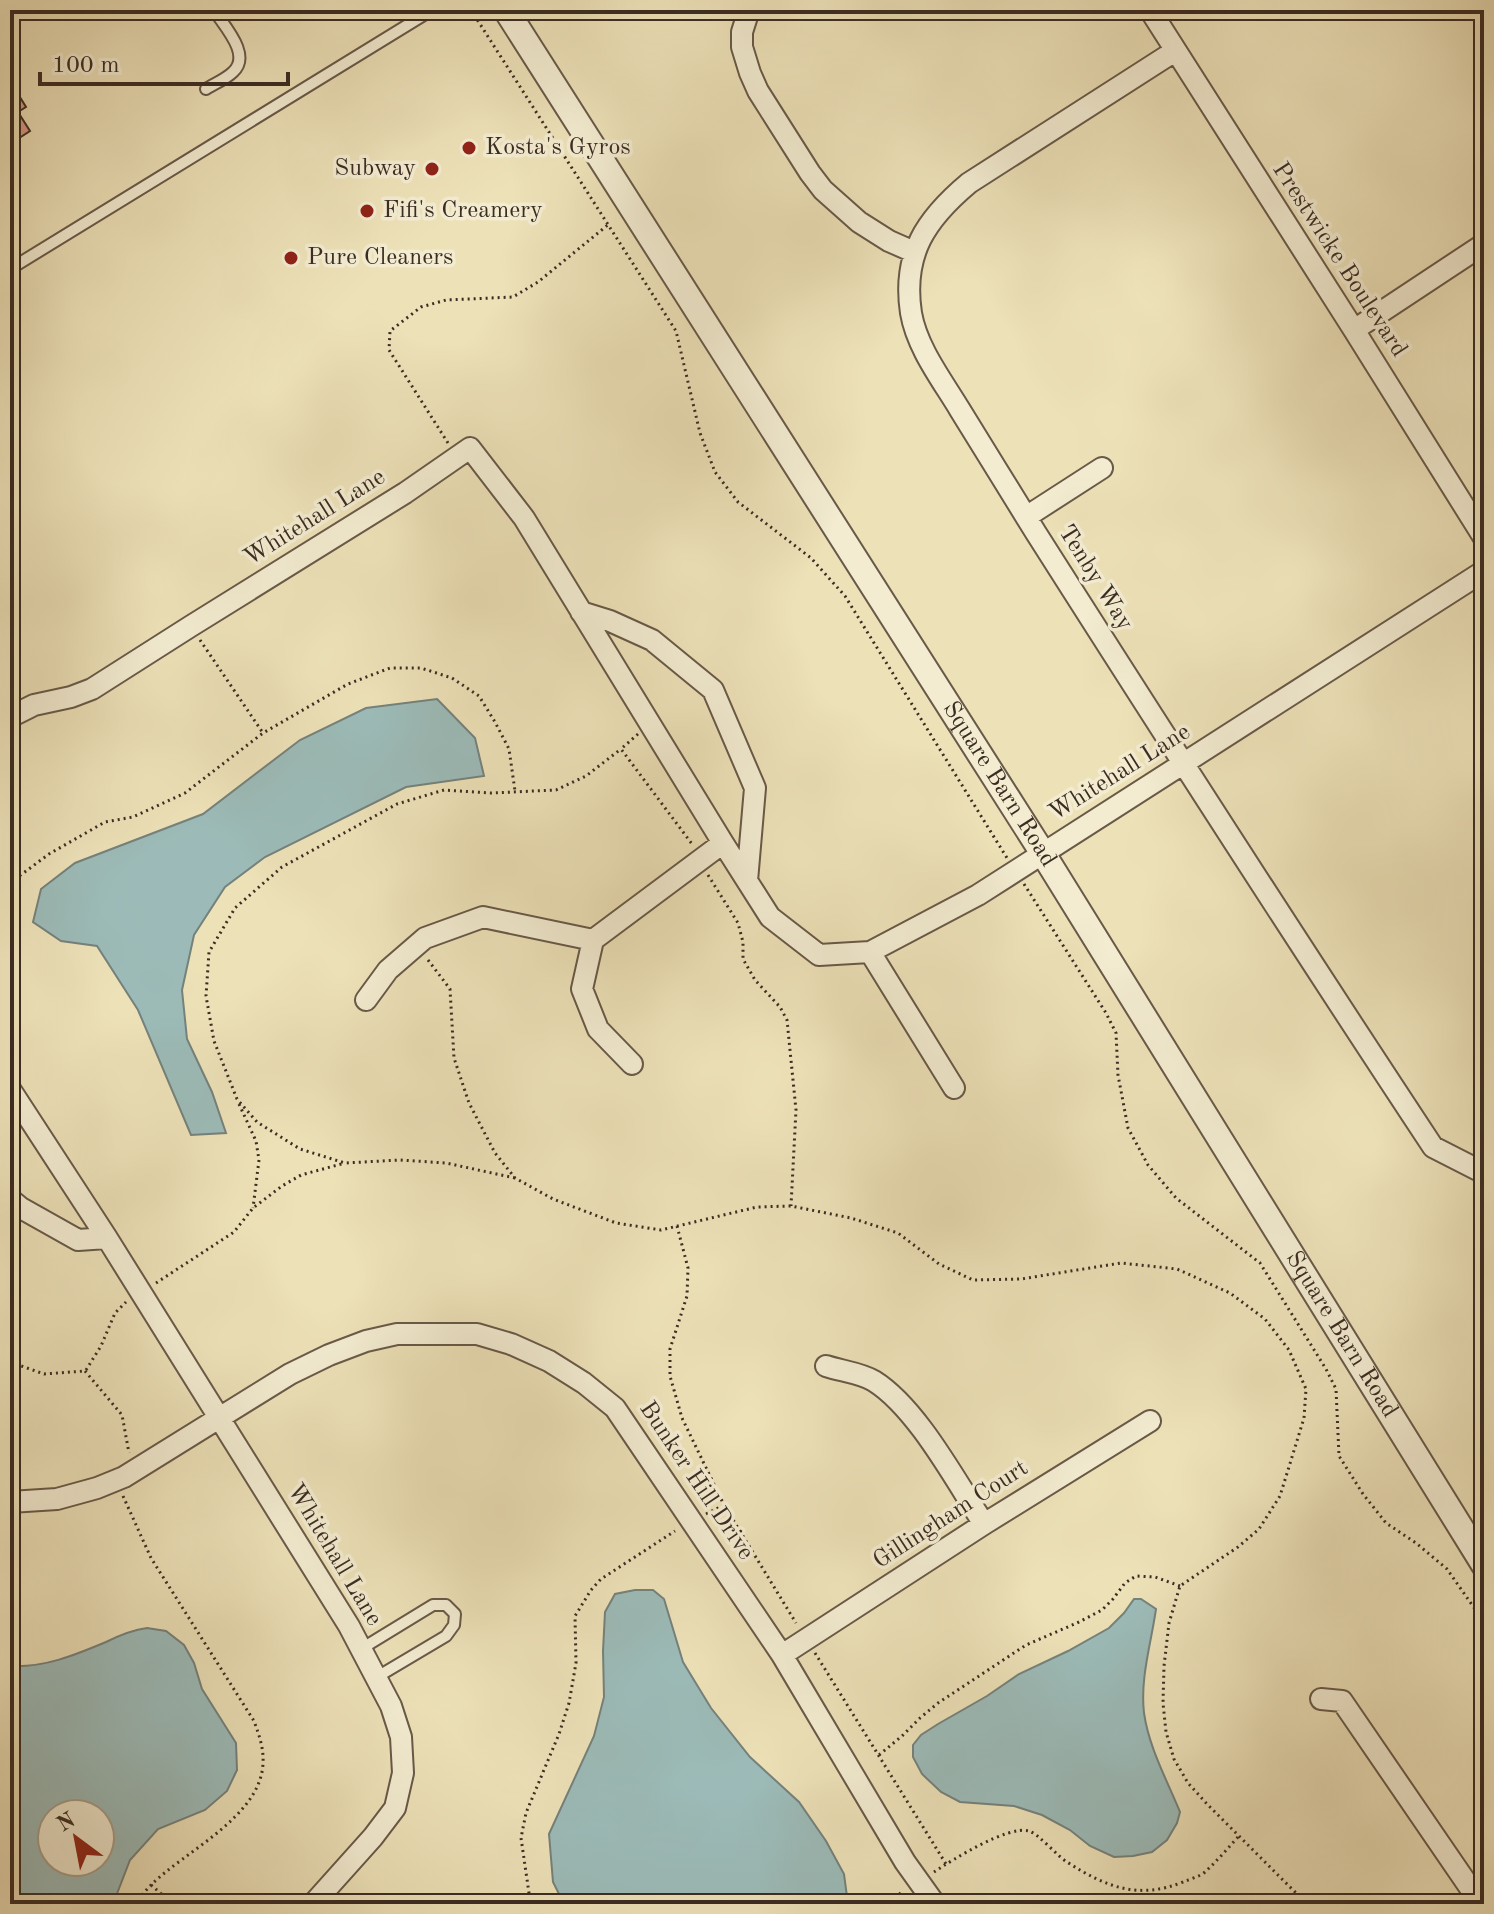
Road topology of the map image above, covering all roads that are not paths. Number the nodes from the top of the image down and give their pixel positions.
1 (214, 10) edge
2 (432, 10) edge
3 (506, 10) edge
4 (749, 10) edge
5 (1150, 10) edge
6 (1175, 51) junction
7 (206, 89) dead end
8 (1484, 244) edge
9 (914, 252) junction
10 (10, 269) edge
11 (1354, 330) junction
12 (1102, 468) dead end
13 (1026, 517) junction
14 (1484, 538) edge
15 (1484, 571) edge
16 (581, 612) junction
17 (10, 717) edge
18 (1183, 764) junction
19 (723, 843) junction
20 (1042, 852) junction
21 (747, 881) junction
22 (593, 940) junction
23 (870, 952) junction
24 (366, 1000) dead end
25 (632, 1064) dead end
26 (954, 1088) dead end
27 (10, 1089) edge
28 (1484, 1173) edge
29 (10, 1199) edge
30 (107, 1238) junction
31 (826, 1366) dead end
32 (219, 1417) junction
33 (1150, 1421) dead end
34 (10, 1502) edge
35 (984, 1524) junction
36 (1484, 1565) edge
37 (361, 1649) junction
38 (782, 1655) junction
39 (377, 1677) junction
40 (1321, 1699) dead end
41 (313, 1904) edge
42 (935, 1904) edge
43 (1481, 1904) edge

1 - 7 lane
2 - 10 lane
3 - 20 street, Square Barn Road
4 - 9 street
5 - 6 street, Prestwicke Boulevard
6 - 9 street, Tenby Way
6 - 11 street, Prestwicke Boulevard
8 - 11 street
9 - 13 street, Tenby Way
11 - 14 street, Prestwicke Boulevard
12 - 13 street
13 - 18 street, Tenby Way
15 - 18 street, Whitehall Lane
16 - 17 street, Whitehall Lane
16 - 19 street, Whitehall Lane
16 - 21 street
18 - 20 street, Whitehall Lane
18 - 28 street, Tenby Way
19 - 21 street, Whitehall Lane
19 - 22 street
20 - 23 street, Whitehall Lane
20 - 36 street, Square Barn Road
21 - 23 street, Whitehall Lane
22 - 24 street
22 - 25 street
23 - 26 street
27 - 30 street, Whitehall Lane
29 - 30 street
30 - 32 street, Whitehall Lane
31 - 35 street
32 - 34 street, Bunker Hill Drive
32 - 37 street, Whitehall Lane
32 - 38 street, Bunker Hill Drive
33 - 35 street, Gillingham Court
35 - 38 street, Gillingham Court
37 - 39 street, Whitehall Lane
37 - 39 lane
38 - 42 street, Bunker Hill Drive
39 - 41 street, Whitehall Lane
40 - 43 street

